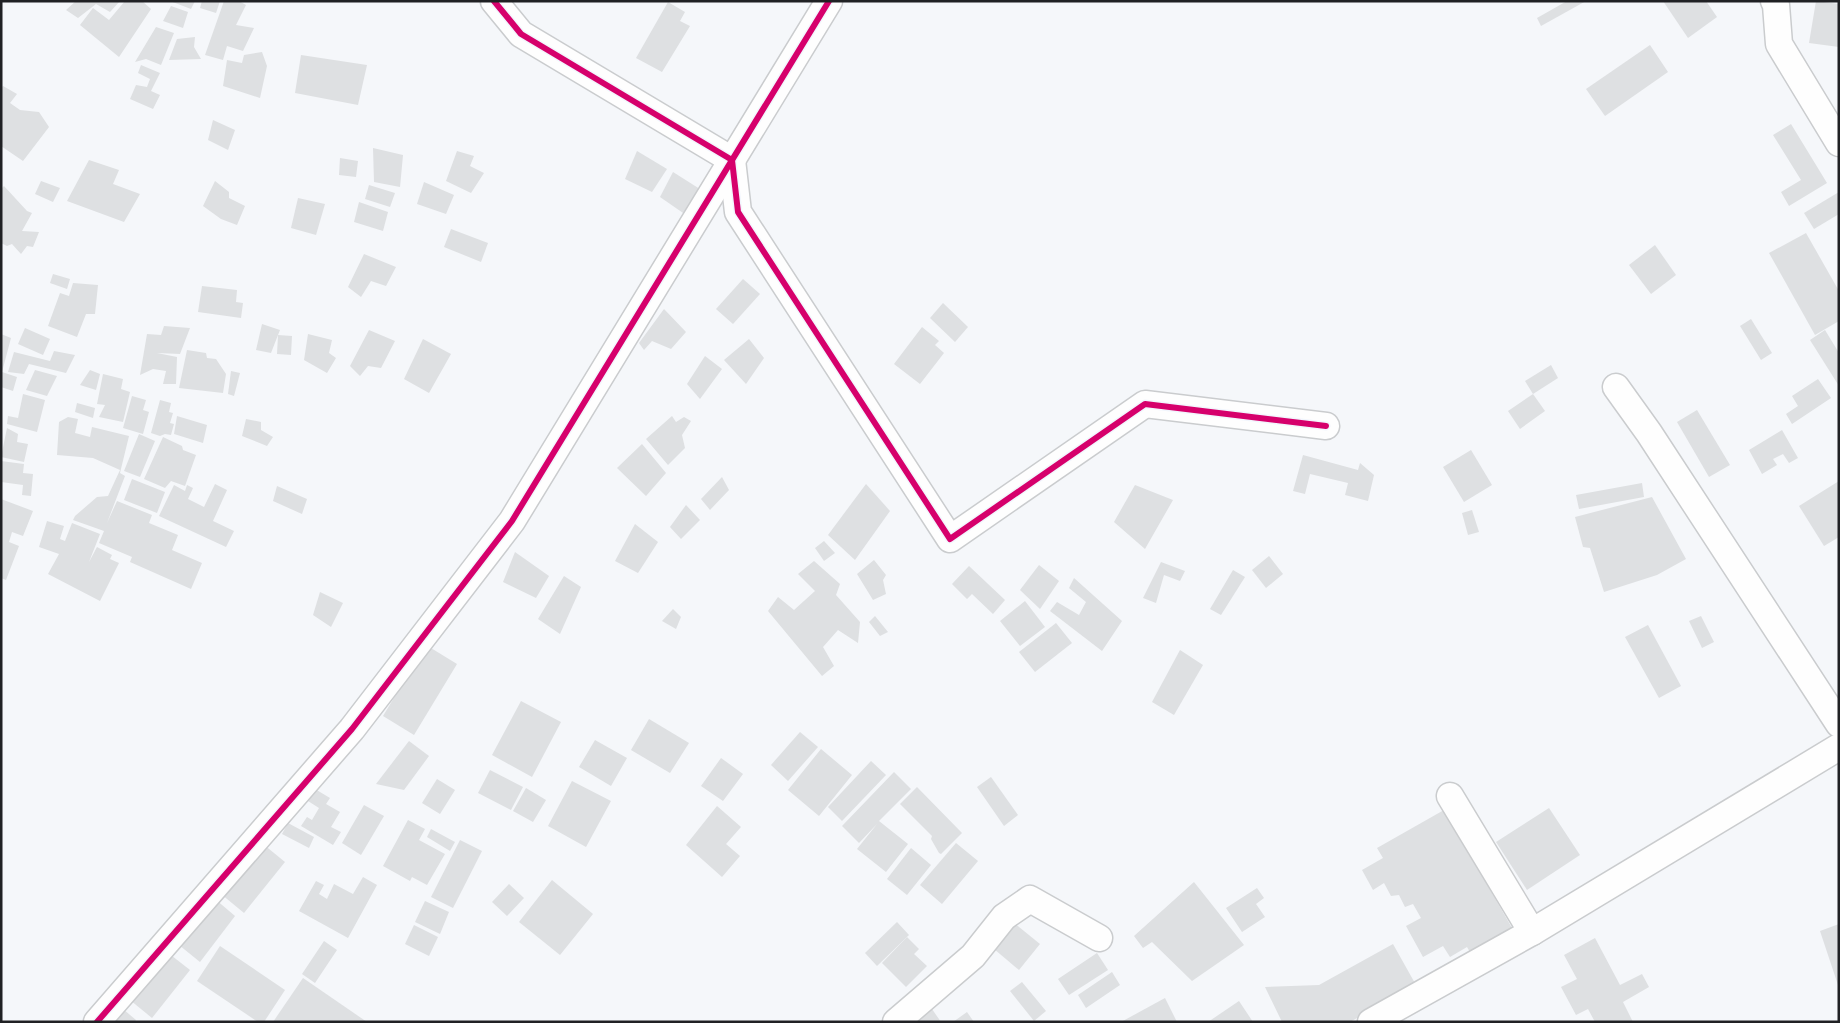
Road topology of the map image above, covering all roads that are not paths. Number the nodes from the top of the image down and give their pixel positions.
1 (494, 1) edge
2 (829, 1) edge
3 (1776, 2) edge
4 (1839, 144) edge
5 (732, 160) junction
6 (1616, 387) dead end
7 (1326, 426) dead end
8 (1839, 724) edge
9 (1839, 747) edge
10 (1450, 796) dead end
11 (1532, 932) junction
12 (1099, 938) dead end
13 (98, 1022) edge
14 (896, 1022) edge
15 (1371, 1022) edge

1 - 5 street
2 - 5 street
3 - 4 street
5 - 7 street
5 - 13 street
6 - 8 street
9 - 11 street
10 - 11 street
11 - 15 street
12 - 14 street

